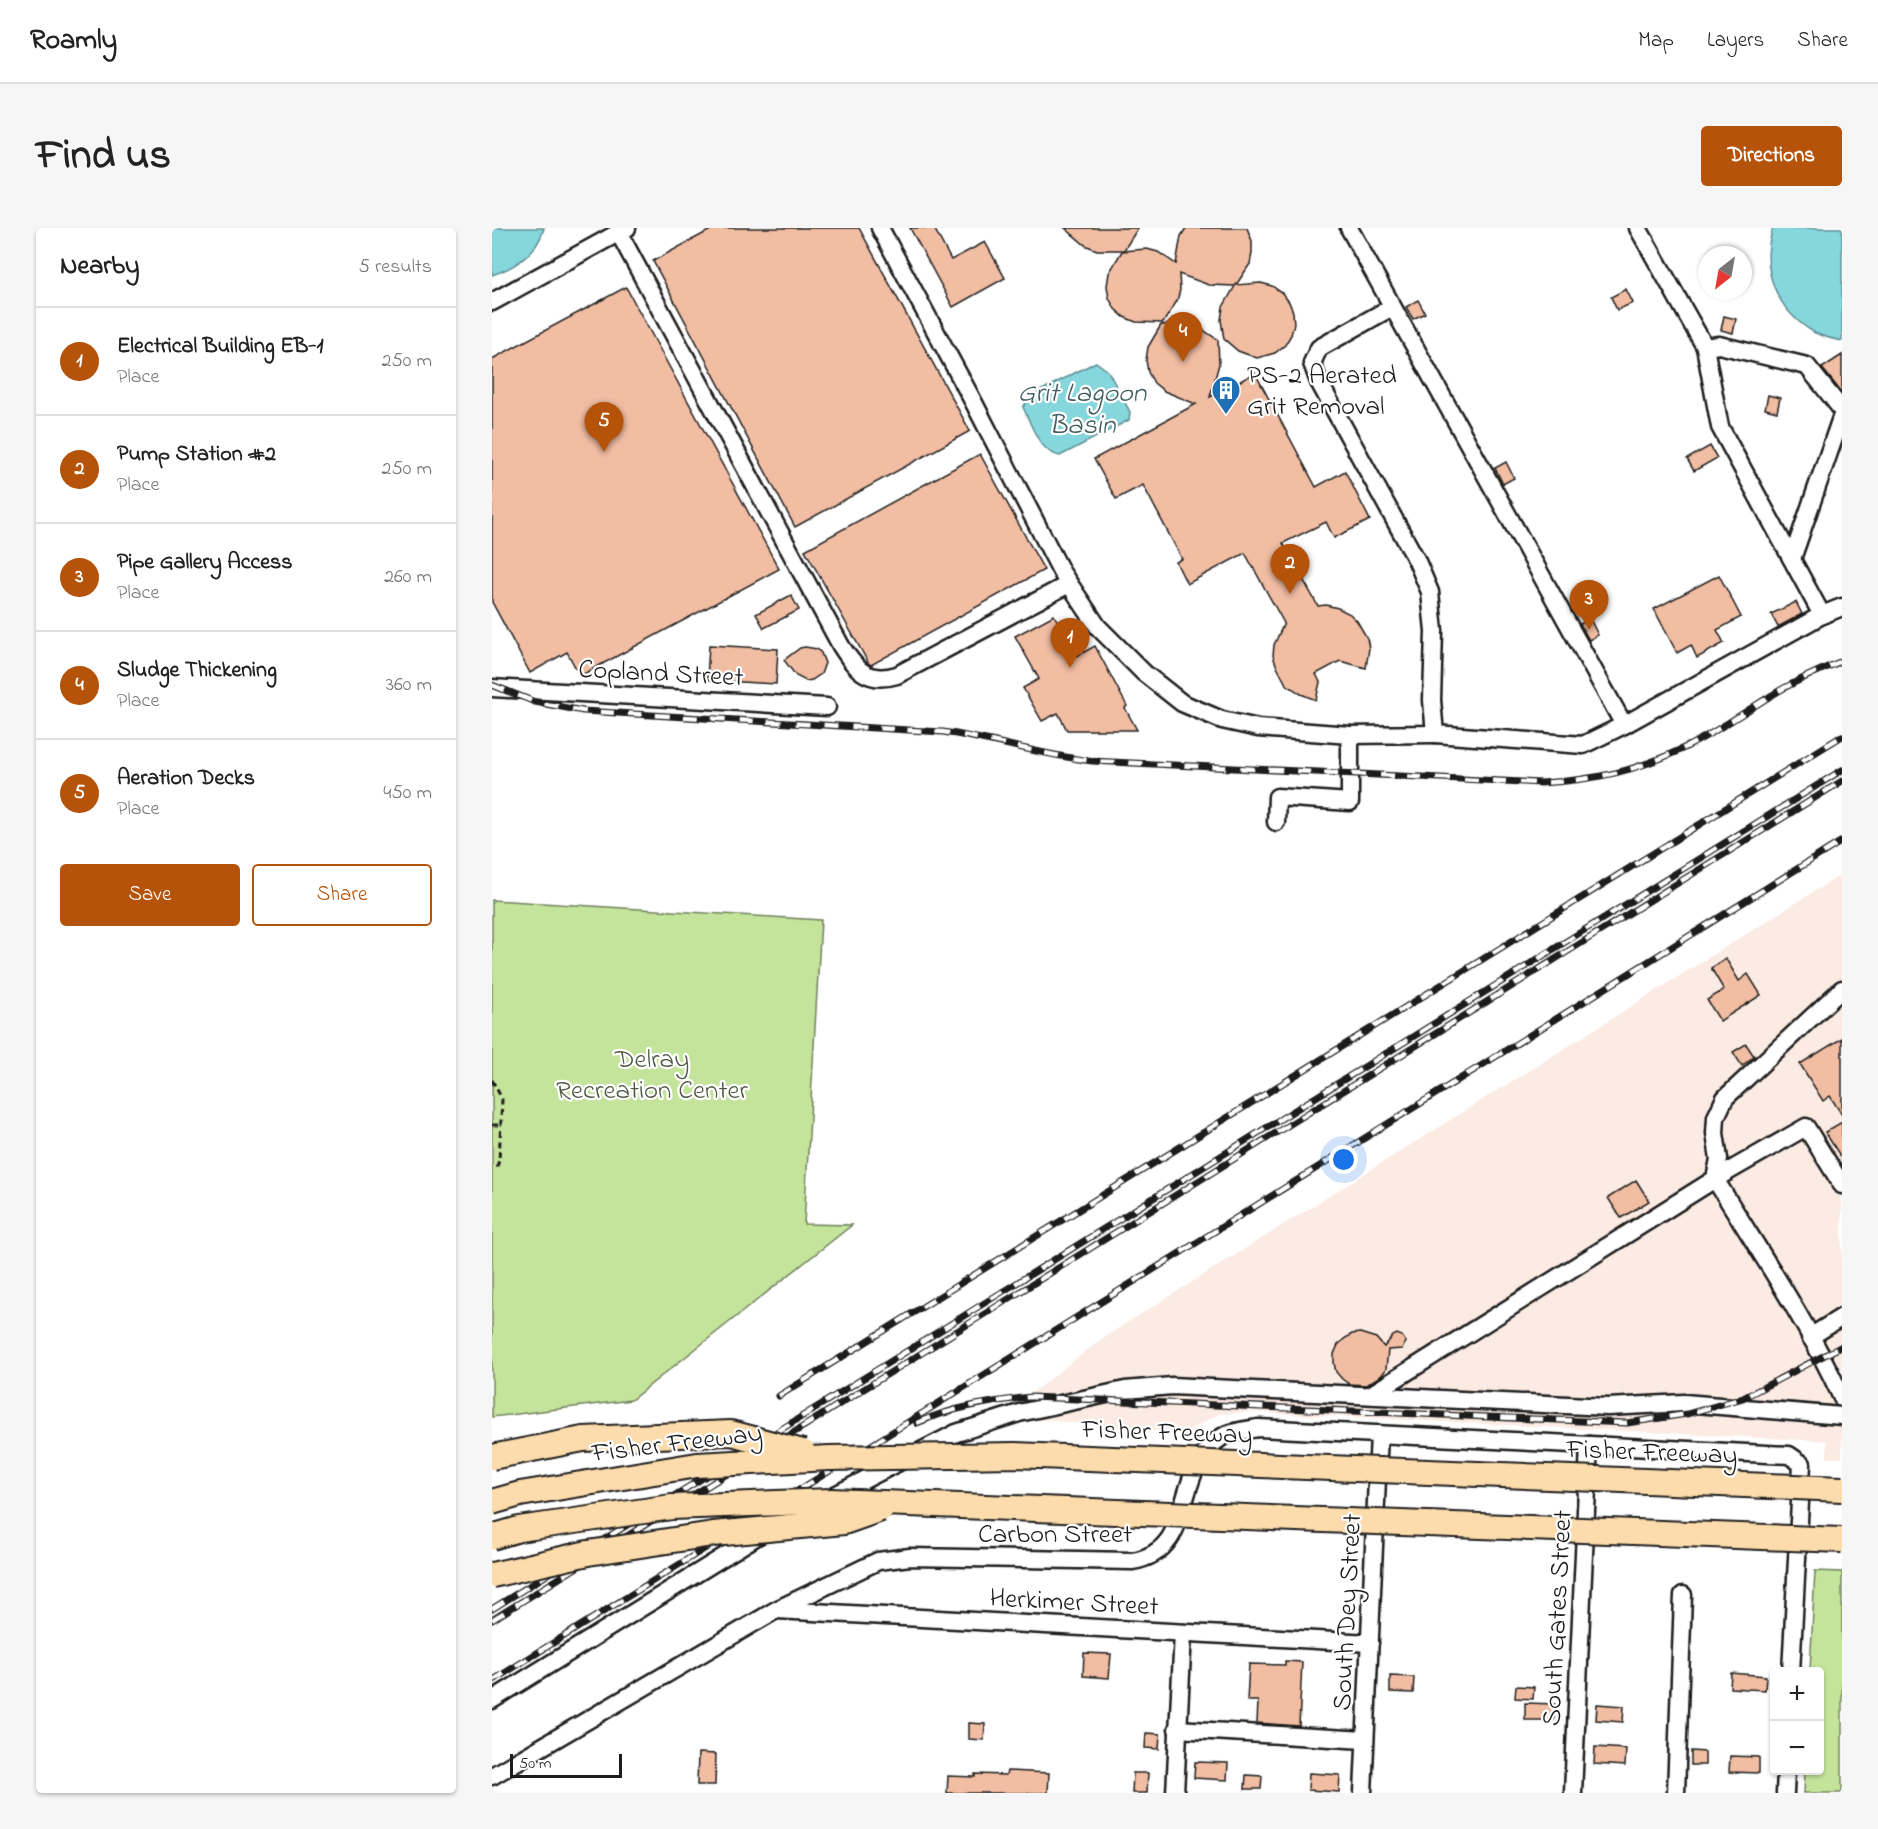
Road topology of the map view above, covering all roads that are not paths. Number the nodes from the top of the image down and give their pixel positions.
1 (880, 228) edge
2 (1349, 228) edge
3 (1638, 228) edge
4 (618, 230) edge
5 (492, 302) edge
6 (1392, 307) junction
7 (1705, 347) junction
8 (1842, 413) edge
9 (1792, 559) junction
10 (1069, 584) junction
11 (1842, 607) edge
12 (1822, 615) junction
13 (492, 688) edge
14 (827, 707) dead end
15 (1624, 725) junction
16 (1435, 734) junction
17 (1350, 735) junction
18 (1276, 822) dead end
19 (1842, 989) edge
20 (1715, 1179) junction
21 (1842, 1185) edge
22 (1842, 1317) edge
23 (1810, 1336) junction
24 (1370, 1395) junction
25 (1842, 1398) edge
26 (1842, 1416) edge
27 (1380, 1434) junction
28 (1589, 1445) junction
29 (492, 1457) edge
30 (829, 1458) junction
31 (1842, 1489) edge
32 (492, 1502) edge
33 (898, 1504) junction
34 (492, 1538) edge
35 (1842, 1540) edge
36 (492, 1575) edge
37 (1683, 1595) dead end
38 (776, 1610) junction
39 (1183, 1633) junction
40 (1370, 1643) junction
41 (1791, 1667) edge
42 (492, 1700) edge
43 (1177, 1729) junction
44 (1365, 1740) junction
45 (1786, 1775) edge
46 (492, 1776) edge
47 (1175, 1793) edge
48 (1363, 1793) edge
49 (1573, 1793) edge
50 (1676, 1793) edge
51 (1785, 1793) edge

1 - 10 street
2 - 6 street
3 - 7 street
4 - 5 street
4 - 10 street
6 - 15 street
6 - 16 street
7 - 8 street
7 - 9 street
8 - 9 street
9 - 12 street
10 - 17 street
11 - 12 street
12 - 15 street
13 - 14 street, Copland Street
15 - 16 street
16 - 17 street
17 - 18 street
19 - 20 street
20 - 21 street
20 - 23 street
20 - 24 street
22 - 23 street
23 - 25 street
24 - 26 street
24 - 42 street
27 - 28 street, Carbon Street
27 - 38 street, Carbon Street
27 - 40 street, South Dey Street
28 - 41 street, Carbon Street
28 - 49 street, South Gates Street
29 - 30 highway, bridge
30 - 31 highway, Fisher Freeway, bridge
30 - 32 highway, Fisher Freeway, bridge
33 - 34 highway, bridge
33 - 35 highway, bridge
33 - 36 highway, bridge
37 - 50 street
38 - 39 street, Herkimer Street
38 - 46 street, Carbon Street
39 - 40 street, Herkimer Street
39 - 43 street
40 - 44 street, South Dey Street
43 - 44 street
43 - 47 street
44 - 48 street, South Dey Street
45 - 51 street

